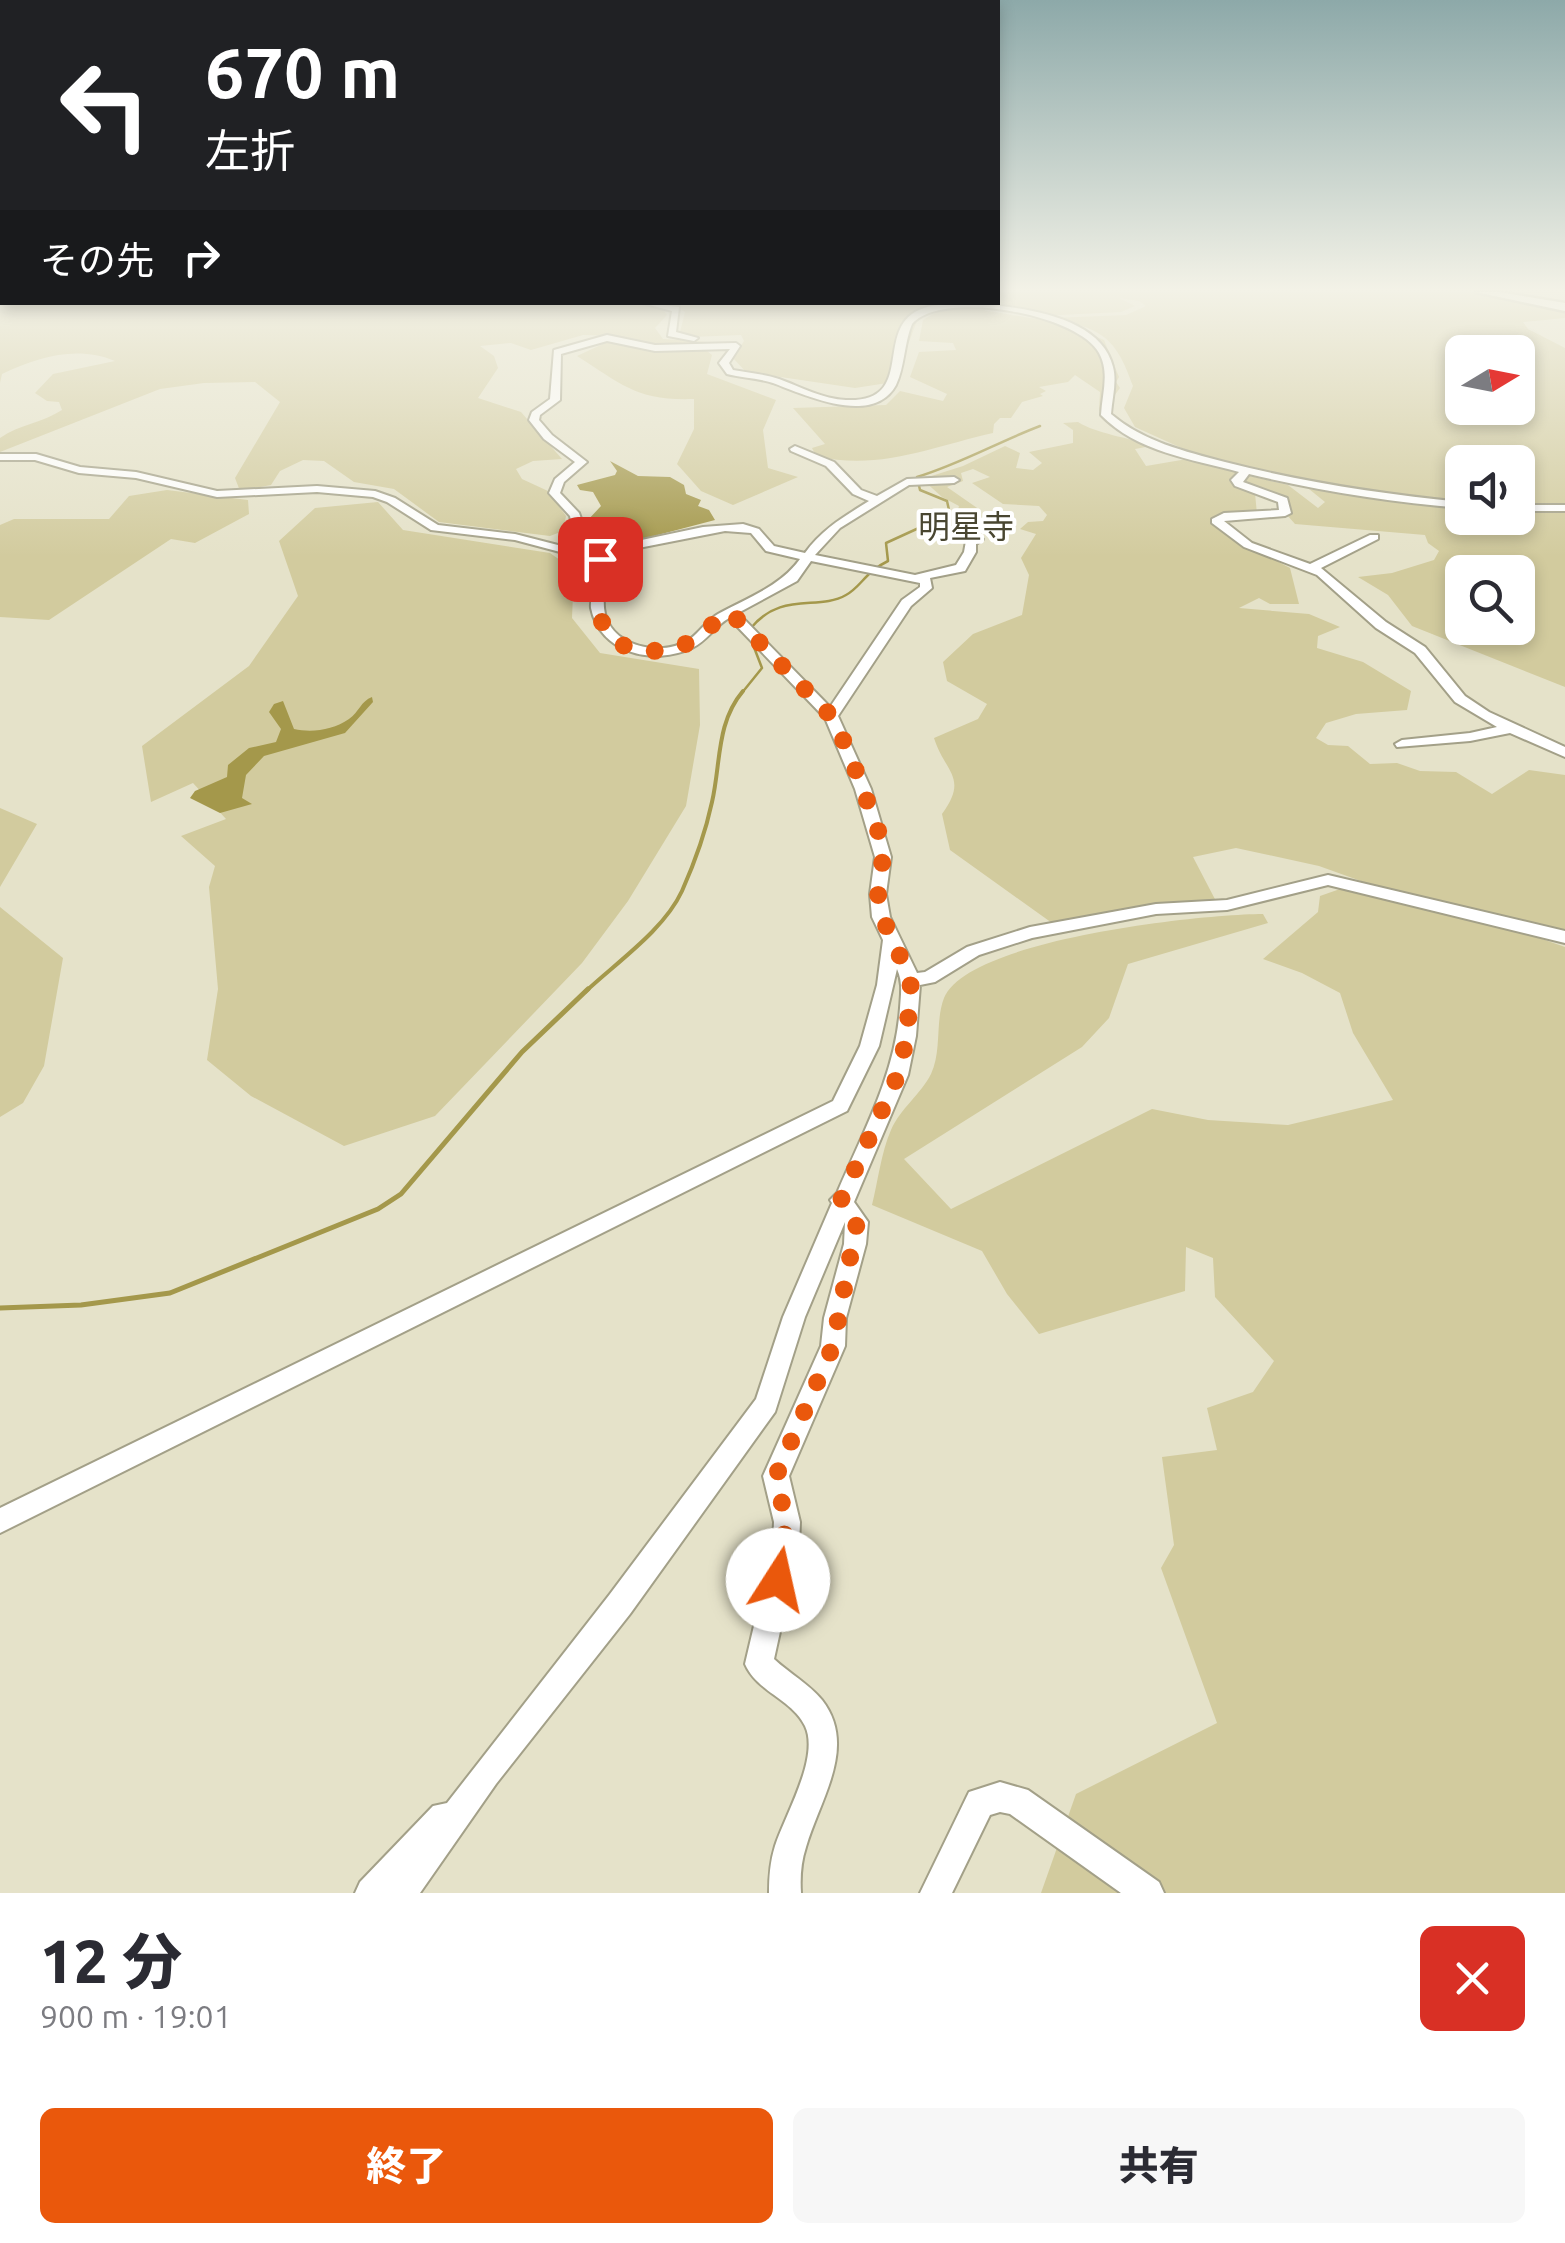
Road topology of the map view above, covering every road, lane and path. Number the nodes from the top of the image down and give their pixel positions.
1 (556, 380) edge
2 (771, 380) edge
3 (891, 380) edge
4 (1112, 380) edge
5 (795, 449) dead end
6 (0, 457) edge
7 (1246, 471) junction
8 (954, 480) dead end
9 (880, 502) junction
10 (1445, 505) edge
11 (1535, 508) edge
12 (1565, 508) edge
13 (1374, 537) dead end
14 (977, 539) dead end
15 (598, 556) junction
16 (808, 556) junction
17 (1314, 567) junction
18 (920, 577) junction
19 (730, 612) junction
20 (831, 716) junction
21 (1511, 728) junction
22 (1402, 744) dead end
23 (1565, 753) edge
24 (1565, 937) edge
25 (892, 939) junction
26 (911, 980) junction
27 (841, 1200) junction
28 (0, 1521) edge
29 (486, 1774) junction
30 (371, 1893) edge
31 (401, 1893) edge
32 (785, 1893) edge
33 (936, 1893) edge
34 (1148, 1893) edge

1 - 15 street
2 - 3 street
4 - 7 street
5 - 9 street
6 - 15 street
7 - 10 street
7 - 17 street
8 - 9 street
9 - 16 street
11 - 12 street
13 - 17 street
14 - 18 street
15 - 16 street
15 - 19 street
16 - 18 street
16 - 19 street
17 - 21 street
18 - 20 street
19 - 20 street
20 - 25 street
21 - 22 street
21 - 23 street
24 - 26 street
25 - 26 street
25 - 28 street
26 - 27 street
27 - 29 street
27 - 32 street
29 - 30 street
29 - 31 street
33 - 34 street

